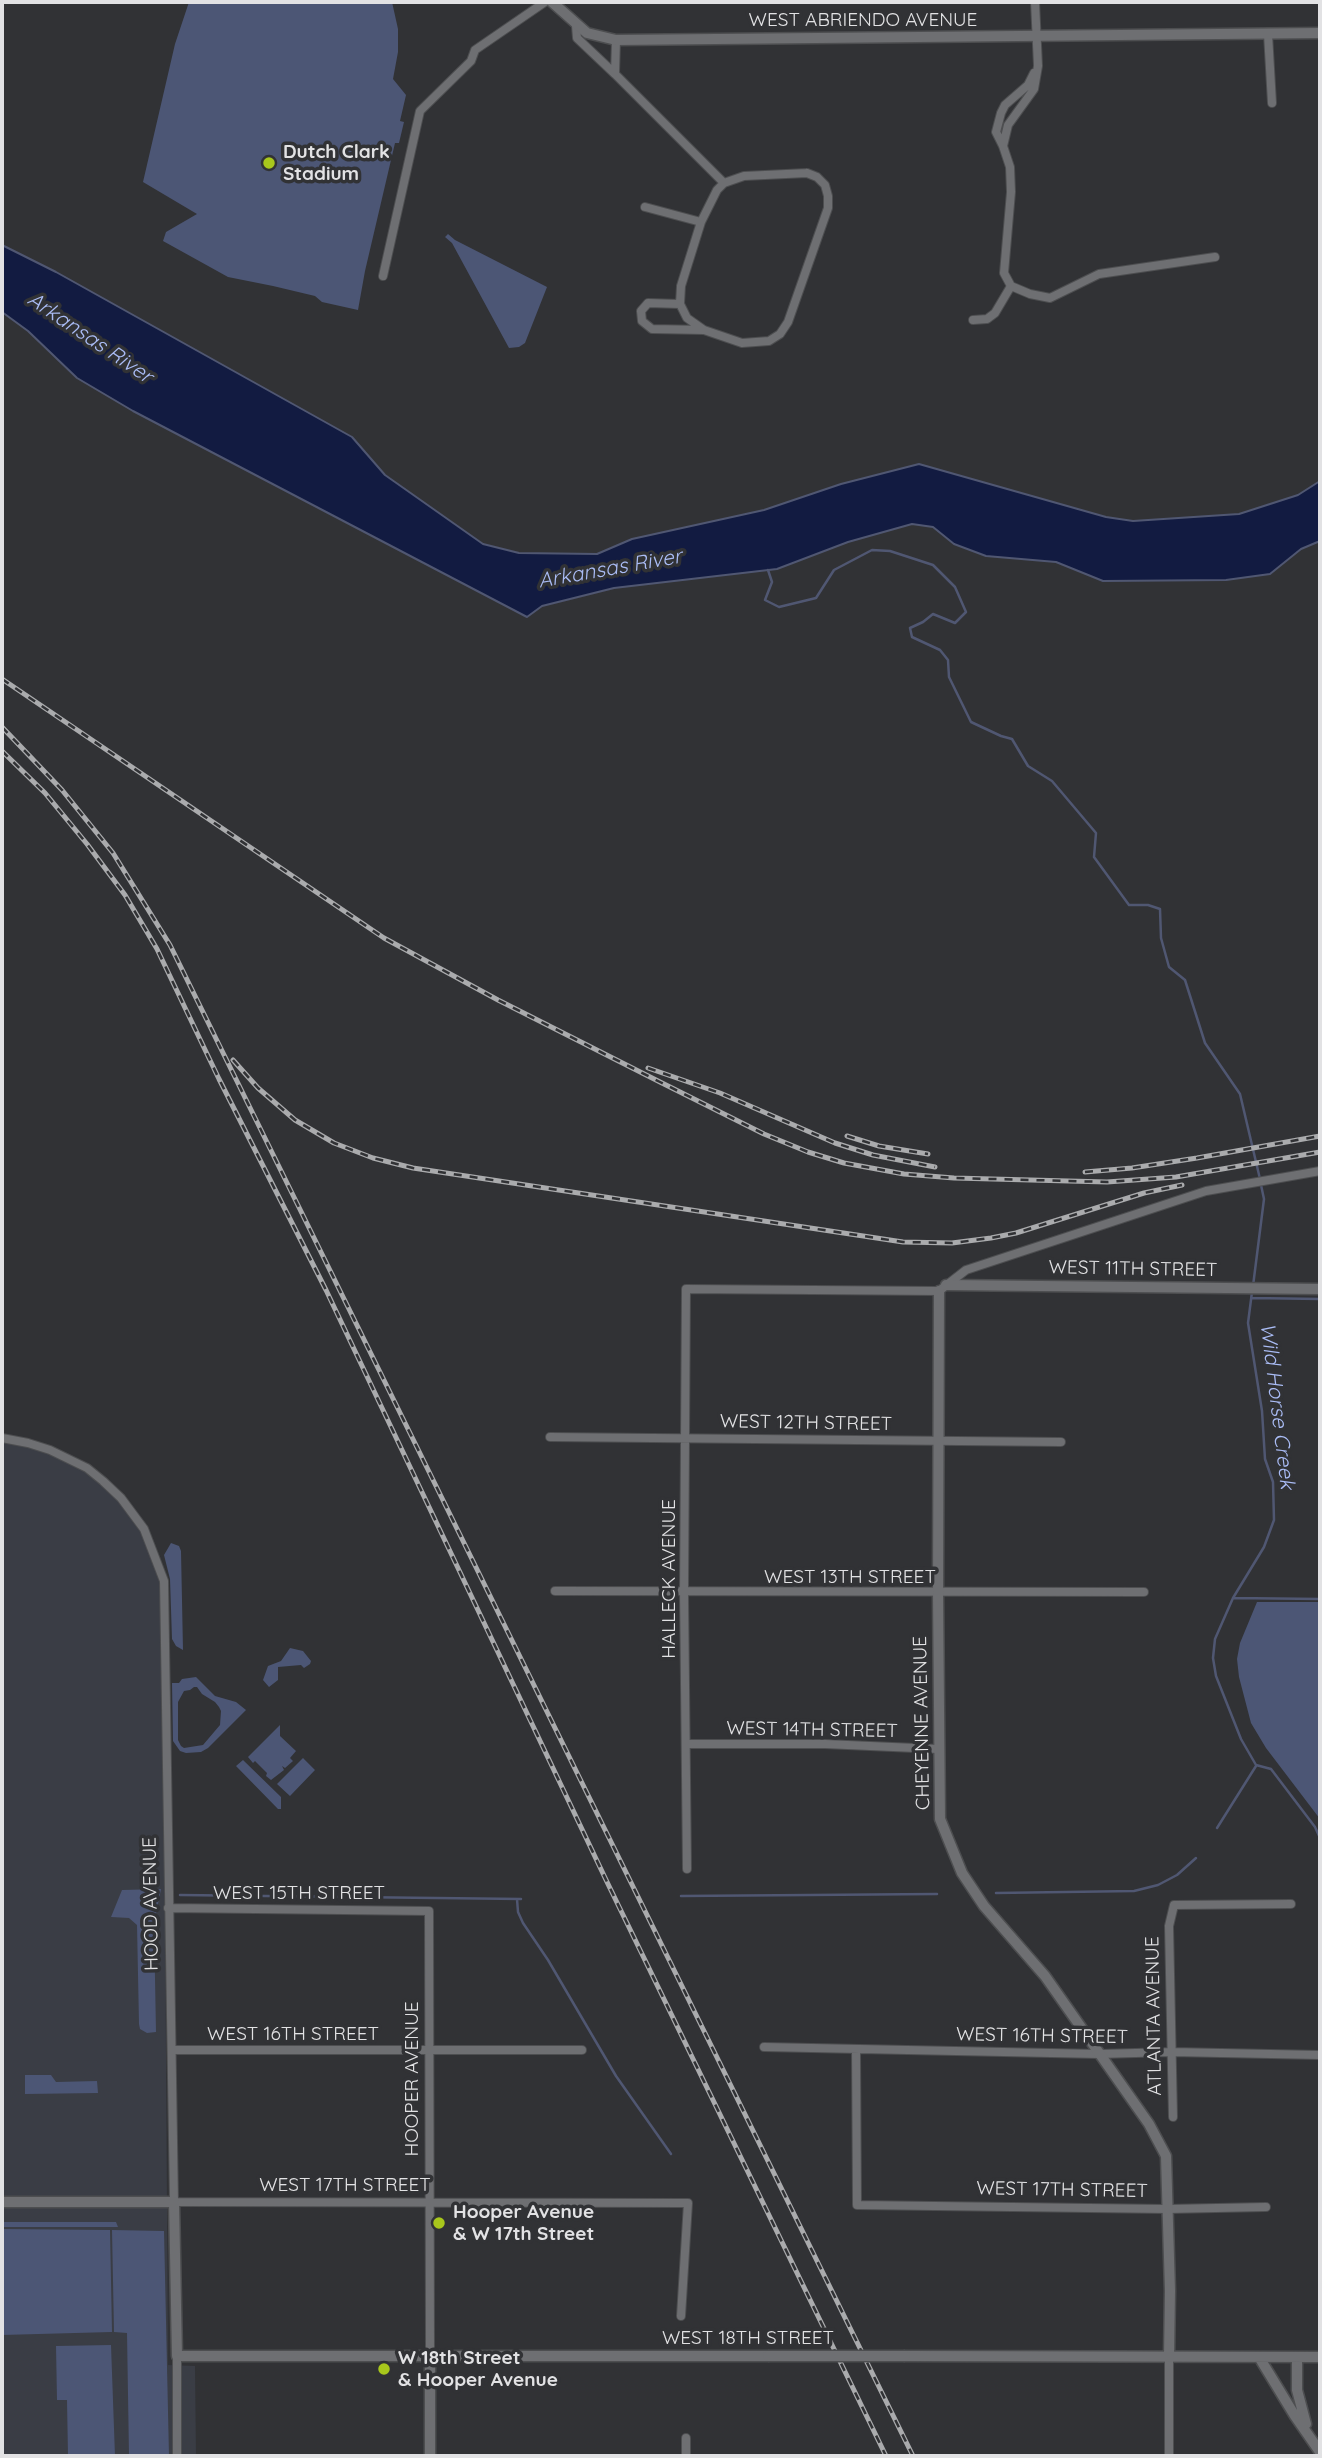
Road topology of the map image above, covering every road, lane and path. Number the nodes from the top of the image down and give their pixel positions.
1 (545, 2) edge
2 (552, 2) edge
3 (1035, 2) edge
4 (576, 26) junction
5 (1320, 33) edge
6 (1268, 34) junction
7 (1036, 36) junction
8 (616, 40) junction
9 (1038, 66) junction
10 (615, 74) junction
11 (1272, 103) dead end
12 (1003, 146) junction
13 (724, 183) junction
14 (645, 207) dead end
15 (701, 222) junction
16 (1215, 257) dead end
17 (383, 276) dead end
18 (1012, 286) junction
19 (680, 303) junction
20 (973, 320) dead end
21 (704, 330) junction
22 (1320, 1171) edge
23 (942, 1288) junction
24 (686, 1289) joint
25 (1317, 1289) edge
26 (550, 1437) dead end
27 (686, 1437) junction
28 (2, 1438) edge
29 (938, 1441) junction
30 (1061, 1442) dead end
31 (555, 1591) dead end
32 (684, 1592) junction
33 (1144, 1592) dead end
34 (937, 1593) junction
35 (685, 1744) junction
36 (938, 1749) junction
37 (687, 1869) dead end
38 (1291, 1904) dead end
39 (168, 1908) junction
40 (429, 1911) joint
41 (764, 2047) dead end
42 (856, 2049) junction
43 (172, 2050) junction
44 (430, 2050) junction
45 (582, 2050) dead end
46 (1172, 2052) junction
47 (1099, 2054) junction
48 (1320, 2055) edge
49 (1173, 2118) dead end
50 (2, 2202) edge
51 (174, 2202) junction
52 (429, 2203) junction
53 (1266, 2207) dead end
54 (1167, 2209) junction
55 (681, 2316) dead end
56 (430, 2355) junction
57 (177, 2356) junction
58 (1169, 2357) junction
59 (1259, 2357) junction
60 (1297, 2357) junction
61 (1320, 2357) edge
62 (1309, 2434) junction
63 (686, 2438) dead end
64 (1320, 2452) edge
65 (177, 2456) edge
66 (430, 2456) edge
67 (686, 2456) edge
68 (1170, 2456) edge

1 - 17 street
2 - 4 street, WEST ABRIENDO AVENUE
3 - 7 street
4 - 8 street, WEST ABRIENDO AVENUE
4 - 10 street
5 - 6 street, WEST ABRIENDO AVENUE
6 - 7 street, WEST ABRIENDO AVENUE
6 - 11 street
7 - 8 street, WEST ABRIENDO AVENUE
7 - 9 street
8 - 10 street
9 - 12 street
9 - 12 street
10 - 13 street
12 - 18 street
13 - 15 street
13 - 21 street
14 - 15 street
15 - 19 street
16 - 18 street
18 - 20 street
19 - 21 street
19 - 21 street
22 - 23 street
23 - 24 street, WEST 11TH STREET
23 - 25 street, WEST 11TH STREET
23 - 29 street, CHEYENNE AVENUE
24 - 27 street, HALLECK AVENUE
26 - 27 street, WEST 12TH STREET
27 - 29 street, WEST 12TH STREET
27 - 32 street, HALLECK AVENUE
28 - 39 street, HOOD AVENUE
29 - 30 street, WEST 12TH STREET
29 - 34 street, CHEYENNE AVENUE
31 - 32 street, WEST 13TH STREET
32 - 34 street, WEST 13TH STREET
32 - 35 street, HALLECK AVENUE
33 - 34 street, WEST 13TH STREET
34 - 36 street, CHEYENNE AVENUE
35 - 36 street, WEST 14TH STREET
35 - 37 street, HALLECK AVENUE
36 - 47 street, CHEYENNE AVENUE
38 - 46 street, ATLANTA AVENUE
39 - 40 street, WEST 15TH STREET
39 - 43 street, HOOD AVENUE
40 - 44 street, HOOPER AVENUE
41 - 42 street, WEST 16TH STREET
42 - 47 street, WEST 16TH STREET
42 - 54 street, WEST 17TH STREET
43 - 44 street, WEST 16TH STREET
43 - 51 street, HOOD AVENUE
44 - 45 street, WEST 16TH STREET
44 - 52 street, HOOPER AVENUE
46 - 47 street, WEST 16TH STREET
46 - 48 street, WEST 16TH STREET
46 - 49 street, ATLANTA AVENUE
47 - 54 street, CHEYENNE AVENUE
50 - 51 street, WEST 17TH STREET
51 - 52 street, WEST 17TH STREET
51 - 57 street, HOOD AVENUE
52 - 55 street, WEST 17TH STREET
52 - 56 street, HOOPER AVENUE
53 - 54 street, WEST 17TH STREET
54 - 58 street
56 - 57 street, WEST 18TH STREET
56 - 58 street, WEST 18TH STREET, bridge
56 - 66 street, HOOPER AVENUE
57 - 65 street, HOOD AVENUE
58 - 59 street, WEST 18TH STREET
58 - 68 street
59 - 60 street, WEST 18TH STREET
59 - 62 street
60 - 61 street, WEST 18TH STREET
60 - 62 street
62 - 64 street
63 - 67 street

